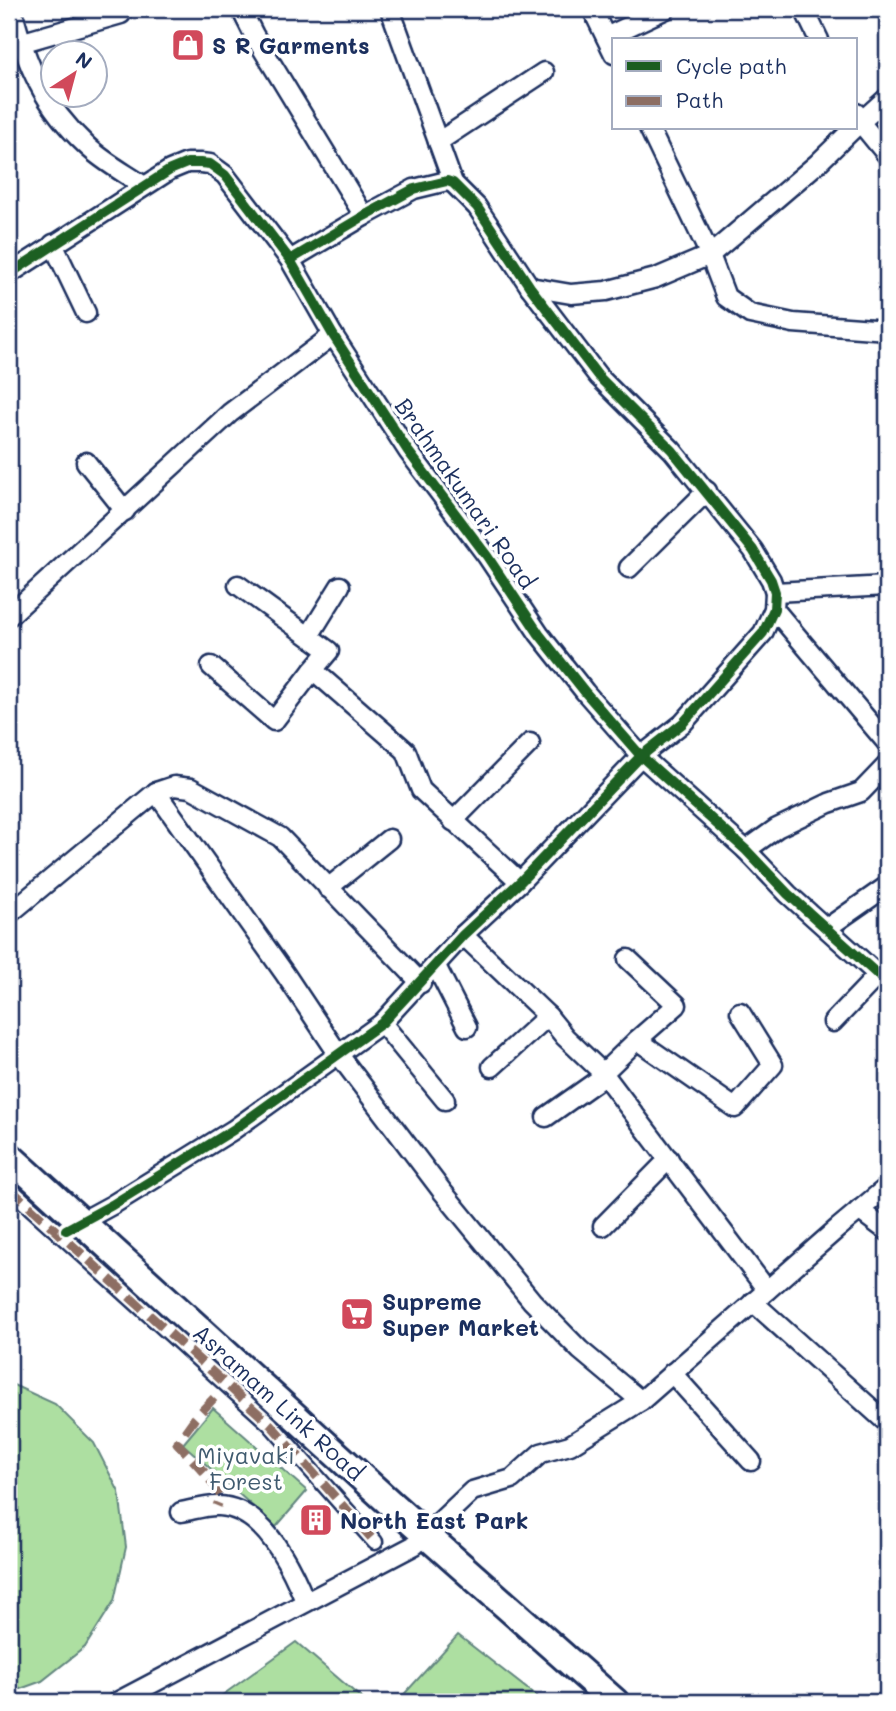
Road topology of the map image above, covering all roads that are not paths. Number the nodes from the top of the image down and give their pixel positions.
1 (12, 9) edge
2 (241, 9) edge
3 (390, 9) edge
4 (592, 9) edge
5 (666, 9) edge
6 (804, 9) edge
7 (121, 14) dead end
8 (606, 37) junction
9 (819, 38) edge
10 (20, 43) junction
11 (612, 50) edge
12 (544, 72) dead end
13 (887, 98) edge
14 (858, 120) edge
15 (858, 124) edge
16 (650, 130) edge
17 (849, 130) edge
18 (438, 142) junction
19 (887, 155) edge
20 (453, 183) junction
21 (144, 186) junction
22 (364, 216) junction
23 (54, 244) junction
24 (710, 255) junction
25 (290, 260) junction
26 (9, 274) edge
27 (530, 288) junction
28 (86, 313) dead end
29 (887, 330) edge
30 (332, 335) junction
31 (86, 462) dead end
32 (707, 491) junction
33 (125, 511) junction
34 (629, 568) dead end
35 (238, 585) dead end
36 (340, 586) dead end
37 (887, 586) edge
38 (775, 600) junction
39 (9, 615) edge
40 (309, 636) junction
41 (211, 666) dead end
42 (313, 670) junction
43 (530, 743) dead end
44 (887, 743) edge
45 (642, 756) junction
46 (887, 765) edge
47 (156, 792) junction
48 (453, 821) junction
49 (389, 839) dead end
50 (746, 850) junction
51 (520, 882) junction
52 (887, 886) edge
53 (328, 888) junction
54 (9, 914) edge
55 (827, 928) junction
56 (463, 935) junction
57 (628, 959) dead end
58 (436, 966) junction
59 (883, 978) edge
60 (421, 983) junction
61 (740, 1012) dead end
62 (548, 1016) junction
63 (833, 1022) dead end
64 (382, 1023) junction
65 (467, 1027) dead end
66 (637, 1040) junction
67 (339, 1055) junction
68 (492, 1067) dead end
69 (603, 1075) junction
70 (445, 1100) dead end
71 (546, 1116) dead end
72 (9, 1156) edge
73 (669, 1159) junction
74 (9, 1178) edge
75 (887, 1187) edge
76 (9, 1188) edge
77 (859, 1210) junction
78 (73, 1225) junction
79 (603, 1226) dead end
80 (887, 1231) edge
81 (768, 1290) junction
82 (753, 1302) junction
83 (672, 1373) junction
84 (641, 1401) junction
85 (884, 1420) dead end
86 (751, 1461) dead end
87 (181, 1512) dead end
88 (420, 1540) junction
89 (375, 1542) dead end
90 (305, 1601) junction
91 (117, 1702) edge
92 (592, 1702) edge
93 (615, 1702) edge

1 - 10 street
2 - 22 street
3 - 18 street
4 - 8 street
5 - 8 street
6 - 9 street
7 - 10 street
8 - 11 street
10 - 21 street
12 - 18 street
13 - 14 street
15 - 19 street
16 - 24 street
17 - 24 street
18 - 20 street
20 - 22 street
20 - 27 street
21 - 23 street, Brahmakumari Road
21 - 25 street, Brahmakumari Road
22 - 25 street
23 - 26 street, Brahmakumari Road
23 - 28 street
24 - 27 street
24 - 29 street
25 - 30 street, Brahmakumari Road
27 - 32 street
30 - 33 street
30 - 45 street, Brahmakumari Road
31 - 33 street
32 - 34 street
32 - 38 street
33 - 39 street
35 - 40 street
36 - 40 street
37 - 38 street
38 - 44 street
38 - 45 street
40 - 42 street
41 - 42 street
42 - 48 street
43 - 48 street
45 - 50 street, Brahmakumari Road
45 - 51 street
46 - 50 street
47 - 53 street
47 - 54 street
47 - 67 street
48 - 51 street
49 - 53 street
50 - 55 street, Brahmakumari Road
51 - 56 street
52 - 55 street
53 - 60 street
55 - 59 street, Brahmakumari Road
56 - 58 street
56 - 62 street
57 - 66 street
58 - 60 street
58 - 65 street
59 - 63 street
60 - 64 street
61 - 66 street
62 - 68 street
62 - 69 street
64 - 67 street
64 - 70 street
66 - 69 street
67 - 78 street
67 - 84 street
69 - 71 street
69 - 73 street
72 - 78 main road, Asramam Link Road
73 - 79 street
73 - 81 street
74 - 78 main road, Asramam Link Road
75 - 77 street
76 - 89 street
77 - 80 street
77 - 81 street
78 - 88 main road, Asramam Link Road
81 - 82 street
82 - 83 street
82 - 85 street
83 - 84 street
83 - 86 street
84 - 88 street
87 - 90 street
88 - 90 street
88 - 92 main road, Asramam Link Road
88 - 93 main road, Asramam Link Road
90 - 91 street

